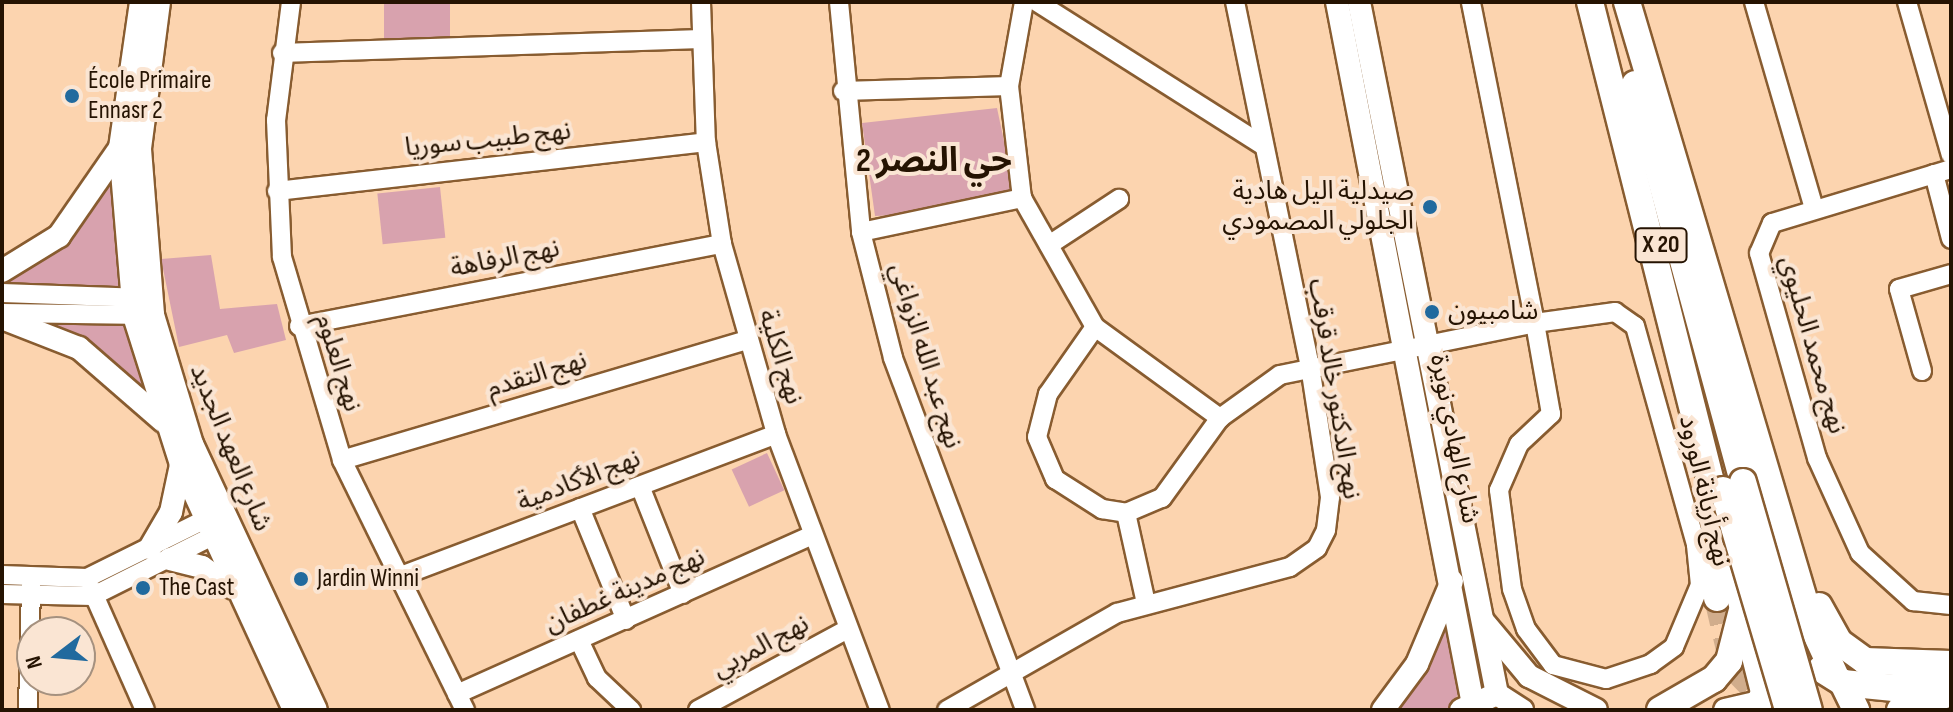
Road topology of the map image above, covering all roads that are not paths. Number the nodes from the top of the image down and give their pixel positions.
1 (141, 2) edge
2 (159, 2) edge
3 (291, 2) edge
4 (701, 2) edge
5 (839, 2) edge
6 (1024, 2) edge
7 (1037, 2) edge
8 (1235, 2) edge
9 (1337, 2) edge
10 (1359, 2) edge
11 (1471, 2) edge
12 (1592, 2) edge
13 (1613, 2) edge
14 (1627, 2) edge
15 (1754, 2) edge
16 (1907, 2) edge
17 (700, 39) junction
18 (282, 53) junction
19 (1009, 86) junction
20 (843, 91) junction
21 (706, 142) junction
22 (1262, 145) junction
23 (120, 148) junction
24 (1951, 155) edge
25 (1943, 171) edge
26 (277, 191) junction
27 (1022, 198) junction
28 (1119, 199) dead end
29 (1814, 208) junction
30 (861, 232) junction
31 (1951, 239) edge
32 (722, 244) junction
33 (1049, 245) junction
34 (2, 271) edge
35 (1951, 274) edge
36 (1658, 285) junction
37 (2, 293) edge
38 (142, 307) junction
39 (2, 316) edge
40 (1535, 323) junction
41 (299, 326) junction
42 (1095, 327) junction
43 (746, 340) junction
44 (1417, 346) junction
45 (1310, 367) junction
46 (1922, 371) dead end
47 (1220, 418) junction
48 (166, 424) junction
49 (776, 434) junction
50 (1760, 444) junction
51 (342, 460) junction
52 (181, 464) junction
53 (640, 486) junction
54 (1733, 486) junction
55 (580, 508) junction
56 (1126, 513) junction
57 (217, 524) junction
58 (813, 535) junction
59 (160, 554) junction
60 (2, 575) edge
61 (401, 576) junction
62 (1454, 576) junction
63 (87, 578) junction
64 (32, 579) junction
65 (237, 591) junction
66 (2, 594) edge
67 (683, 594) junction
68 (93, 596) junction
69 (31, 598) junction
70 (1717, 598) tunnel mouth
71 (1146, 603) junction
72 (1951, 605) edge
73 (1742, 611) junction
74 (1481, 618) junction
75 (626, 620) junction
76 (848, 629) junction
77 (579, 640) junction
78 (1951, 664) edge
79 (1010, 672) junction
80 (1951, 675) edge
81 (1839, 680) junction
82 (1951, 693) edge
83 (1758, 700) edge
84 (461, 702) edge
85 (1518, 704) edge
86 (1467, 705) edge
87 (28, 710) edge
88 (145, 710) edge
89 (294, 710) edge
90 (316, 710) edge
91 (631, 710) edge
92 (698, 710) edge
93 (880, 710) edge
94 (947, 710) edge
95 (1025, 710) edge
96 (1383, 710) edge
97 (1596, 710) edge
98 (1660, 710) edge
99 (1725, 710) edge
100 (1788, 710) edge
101 (1809, 710) edge
102 (1856, 710) edge
103 (1900, 710) edge

1 - 23 main road, شارع العهد الجديد
2 - 38 main road, شارع العهد الجديد
3 - 18 street, نهج العلوم
4 - 17 street, نهج الكلية
5 - 20 street, نهج عبد الله الزواغي
6 - 19 street
7 - 22 street
8 - 22 street, نهج الدكتور خالد قرقب
9 - 44 main road, شارع الهادي نويرة
10 - 44 main road, شارع الهادي نويرة
11 - 40 street, نهج أريانة الورود
12 - 36 highway
12 - 54 highway, X 20
13 - 54 highway, X 20
14 - 50 highway
15 - 29 street
16 - 24 street
17 - 18 street
17 - 21 street, نهج الكلية
18 - 26 street, نهج العلوم
19 - 20 street
19 - 27 street
20 - 30 street, نهج عبد الله الزواغي
21 - 26 street, نهج طبيب سوريا
21 - 32 street, نهج الكلية
22 - 45 street, نهج الدكتور خالد قرقب
23 - 34 main road
23 - 38 main road, شارع العهد الجديد
25 - 29 street, نهج محمد الحليوي
25 - 31 street
26 - 41 street, نهج العلوم
27 - 30 street
27 - 33 street
28 - 33 street
29 - 72 street, نهج محمد الحليوي
30 - 79 street, نهج عبد الله الزواغي
32 - 41 street, نهج الرفاهة
32 - 43 street, نهج الكلية
33 - 42 street
35 - 46 street
36 - 70 highway
36 - 73 highway
37 - 38 street
38 - 39 street
38 - 48 main road, شارع العهد الجديد
38 - 57 main road, شارع العهد الجديد
39 - 48 main road
40 - 40 street, نهج أريانة الورود
40 - 44 street, نهج أريانة الورود
41 - 51 street, نهج العلوم
42 - 47 street
42 - 56 street
43 - 49 street, نهج الكلية
43 - 51 street, نهج التقدم
44 - 45 street, نهج أريانة الورود
44 - 62 main road, شارع الهادي نويرة
44 - 74 main road, شارع الهادي نويرة
45 - 47 street, نهج أريانة الورود
45 - 71 street, نهج الدكتور خالد قرقب
47 - 56 street
48 - 52 main road, شارع العهد الجديد
49 - 53 street, نهج الأكادمية
49 - 58 street, نهج الكلية
50 - 78 highway
50 - 81 highway
51 - 61 street, نهج العلوم
52 - 57 main road, شارع العهد الجديد
52 - 59 main road
53 - 55 street, نهج الأكادمية
53 - 67 street
54 - 100 highway, X 20, bridge
54 - 101 highway, X 20, bridge
55 - 61 street, نهج الأكادمية
55 - 75 street
56 - 71 street
57 - 59 street
57 - 65 main road, شارع العهد الجديد
57 - 90 main road, شارع العهد الجديد
58 - 67 street, نهج مدينة غطفان
58 - 76 street, نهج الكلية
59 - 63 street
59 - 65 main road
59 - 68 street
60 - 64 street
61 - 84 street, نهج العلوم
62 - 86 main road, شارع الهادي نويرة
62 - 96 main road
63 - 64 street
63 - 68 street
64 - 69 street
65 - 89 main road, شارع العهد الجديد
66 - 69 street
67 - 75 street, نهج مدينة غطفان
68 - 69 street
68 - 88 street
69 - 87 street
71 - 79 street, نهج الدكتور خالد قرقب
73 - 83 highway
73 - 98 highway
74 - 85 main road, شارع الهادي نويرة
74 - 97 main road
75 - 77 street, نهج مدينة غطفان
76 - 92 street, نهج المربي
76 - 93 street, نهج الكلية
77 - 84 street, نهج مدينة غطفان
77 - 91 street
79 - 94 street
79 - 95 street, نهج عبد الله الزواغي
80 - 81 highway
81 - 83 highway
81 - 102 highway
82 - 103 highway
83 - 99 main road
85 - 86 main road

